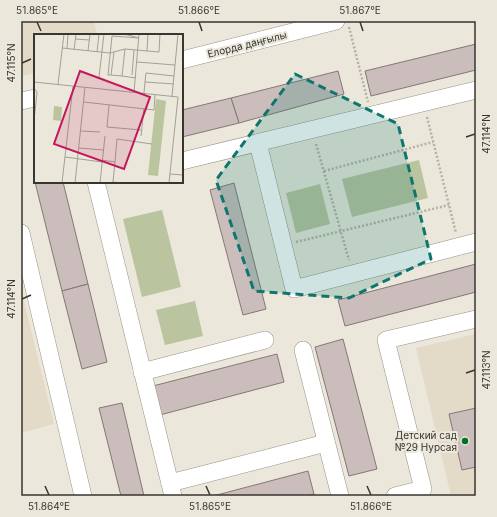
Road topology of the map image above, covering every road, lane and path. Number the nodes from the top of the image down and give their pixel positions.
1 (336, 21) edge
2 (348, 21) edge
3 (183, 60) edge
4 (476, 90) edge
5 (34, 98) edge
6 (21, 101) edge
7 (424, 103) junction
8 (372, 116) junction
9 (312, 130) junction
10 (433, 142) junction
11 (258, 143) junction
12 (183, 161) edge
13 (324, 171) junction
14 (96, 183) edge
15 (449, 205) junction
16 (340, 232) junction
17 (21, 233) edge
18 (476, 242) edge
19 (284, 246) junction
20 (460, 246) junction
21 (352, 274) junction
22 (476, 319) edge
23 (265, 340) dead end
24 (303, 350) dead end
25 (142, 372) junction
26 (326, 443) junction
27 (171, 489) edge
28 (424, 493) edge
29 (83, 496) edge
30 (340, 496) edge
31 (396, 496) edge

1 - 3 street, Елорда даңғылы
2 - 8 path
4 - 7 street
5 - 6 street
7 - 8 street
7 - 10 path
8 - 9 street
9 - 11 street
9 - 13 path
10 - 13 path
10 - 15 path
11 - 12 street
11 - 19 street
13 - 16 path
14 - 25 street
15 - 16 path
15 - 20 path
16 - 19 path
16 - 21 path
17 - 29 street
18 - 20 street
19 - 21 street
20 - 21 street
22 - 28 street
23 - 25 street
24 - 26 street
25 - 27 street
26 - 27 street
26 - 30 street
28 - 31 street

